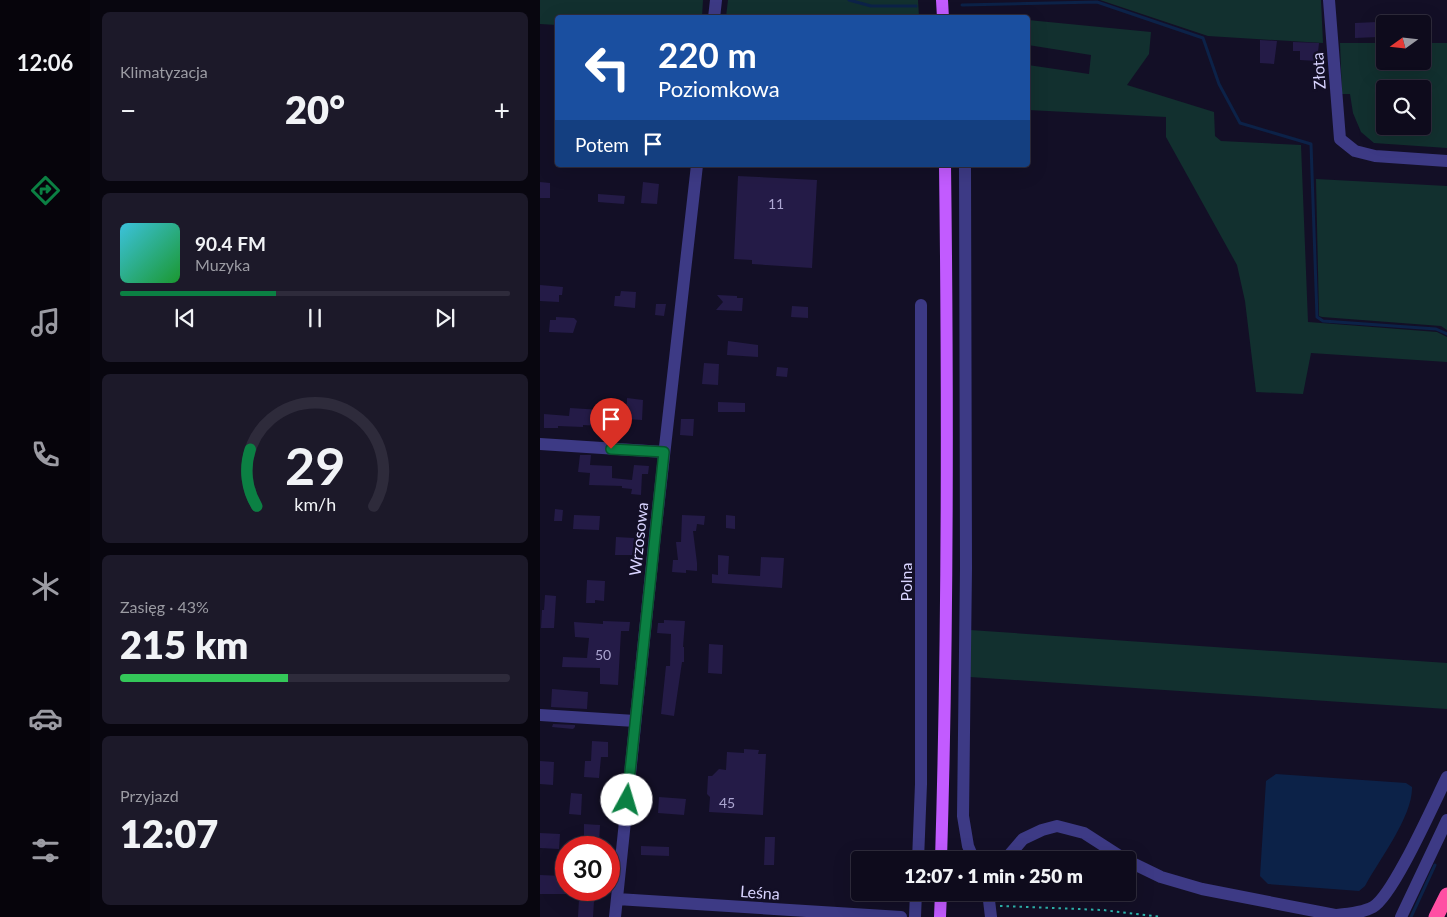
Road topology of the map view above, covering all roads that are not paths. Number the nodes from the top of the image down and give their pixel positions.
1 (716, 0) edge
2 (942, 0) edge
3 (1329, 0) edge
4 (714, 15) edge
5 (942, 15) edge
6 (1447, 160) edge
7 (697, 167) edge
8 (945, 167) edge
9 (965, 167) edge
10 (921, 305) dead end
11 (540, 444) edge
12 (664, 452) junction
13 (540, 715) edge
14 (635, 721) junction
15 (1447, 777) edge
16 (1447, 820) edge
17 (918, 851) edge
18 (942, 851) edge
19 (970, 851) edge
20 (1013, 851) edge
21 (1113, 851) edge
22 (620, 862) edge
23 (1136, 864) edge
24 (1447, 895) edge
25 (620, 899) edge
26 (616, 901) edge
27 (916, 901) edge
28 (941, 901) edge
29 (614, 917) edge
30 (901, 917) edge
31 (915, 917) edge
32 (940, 917) edge
33 (1401, 917) edge
34 (1436, 917) edge

1 - 4 street
2 - 5 main road
3 - 6 street, Złota
7 - 12 street, Wrzosowa
8 - 18 main road
9 - 19 street
10 - 17 street, Polna
11 - 12 street
12 - 14 street, Wrzosowa
13 - 14 street
14 - 22 street, Wrzosowa
15 - 23 street
16 - 33 street
20 - 21 street
24 - 34 highway
25 - 30 street, Leśna
26 - 29 street, Wrzosowa
27 - 31 street
28 - 32 main road

